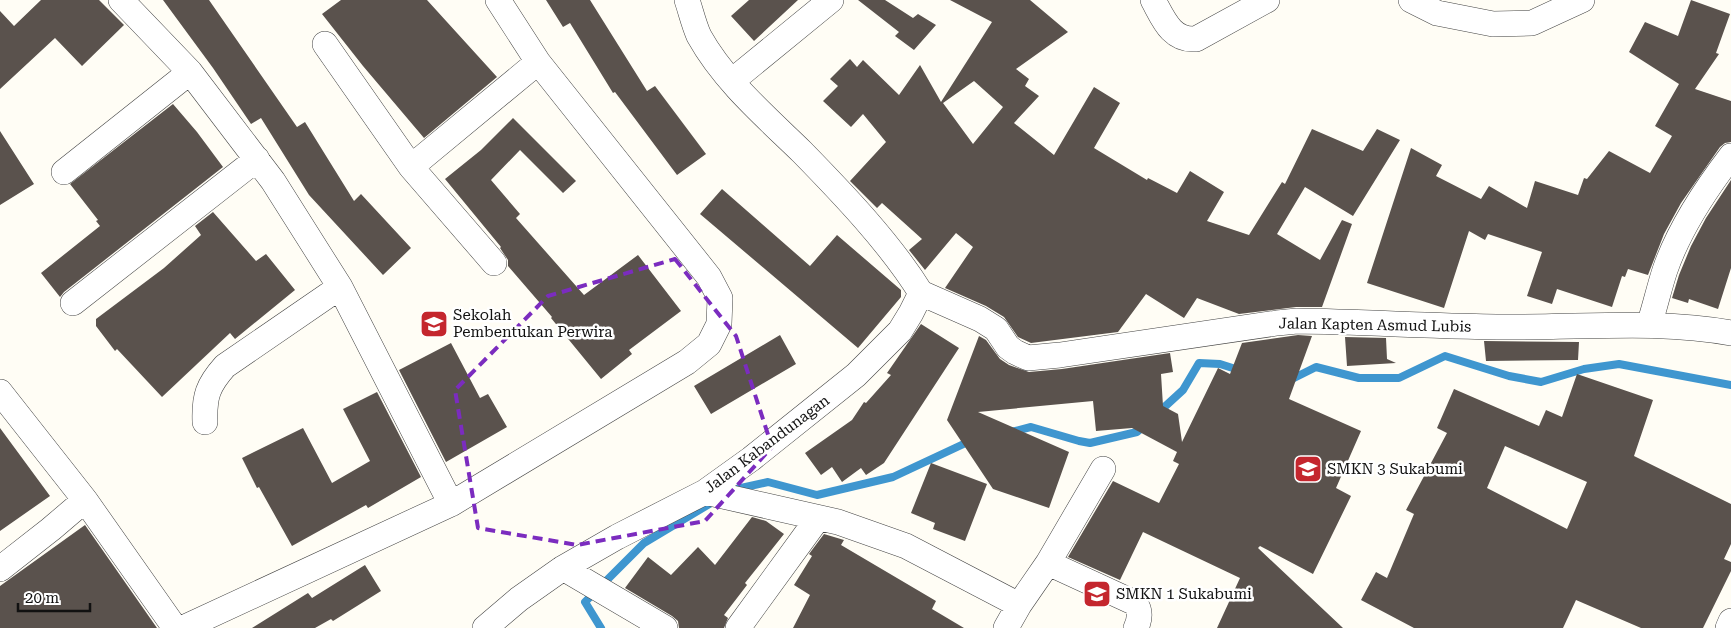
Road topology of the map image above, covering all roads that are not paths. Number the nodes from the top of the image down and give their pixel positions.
1 (121, 0) edge
2 (498, 0) edge
3 (686, 0) edge
4 (831, 0) edge
5 (1153, 0) edge
6 (1267, 0) edge
7 (1411, 0) edge
8 (1582, 0) edge
9 (325, 44) dead end
10 (538, 62) junction
11 (190, 72) junction
12 (732, 81) junction
13 (1731, 156) edge
14 (257, 160) junction
15 (412, 167) junction
16 (64, 172) dead end
17 (494, 262) dead end
18 (340, 287) junction
19 (921, 294) junction
20 (73, 303) dead end
21 (1649, 325) junction
22 (1731, 333) edge
23 (0, 392) edge
24 (205, 422) dead end
25 (1102, 469) dead end
26 (705, 492) junction
27 (84, 500) junction
28 (451, 504) junction
29 (818, 518) junction
30 (1048, 563) junction
31 (563, 568) junction
32 (0, 569) edge
33 (1019, 605) junction
34 (1731, 621) edge
35 (176, 628) edge
36 (183, 628) edge
37 (485, 628) edge
38 (665, 628) edge
39 (738, 628) edge
40 (1006, 628) edge
41 (1136, 628) edge
42 (1728, 628) edge

1 - 11 street
2 - 10 street
3 - 12 street
4 - 12 street
5 - 6 street
7 - 8 street
9 - 15 street
10 - 15 street
10 - 28 street
11 - 14 street
11 - 16 street
12 - 19 street
13 - 21 street
14 - 18 street
14 - 20 street
15 - 17 street
18 - 24 street
18 - 28 street
19 - 21 street, Jalan Kapten Asmud Lubis
19 - 26 street, Jalan Kabandunagan
21 - 22 street, Jalan Kapten Asmud Lubis
23 - 27 street
25 - 30 street
26 - 29 street
26 - 31 street, Jalan Kabandunagan
27 - 32 street
27 - 35 street
28 - 36 street
29 - 33 street
29 - 39 street
30 - 33 street
30 - 41 street
31 - 37 street, Jalan Kabandunagan
31 - 38 street
33 - 40 street
34 - 42 street

